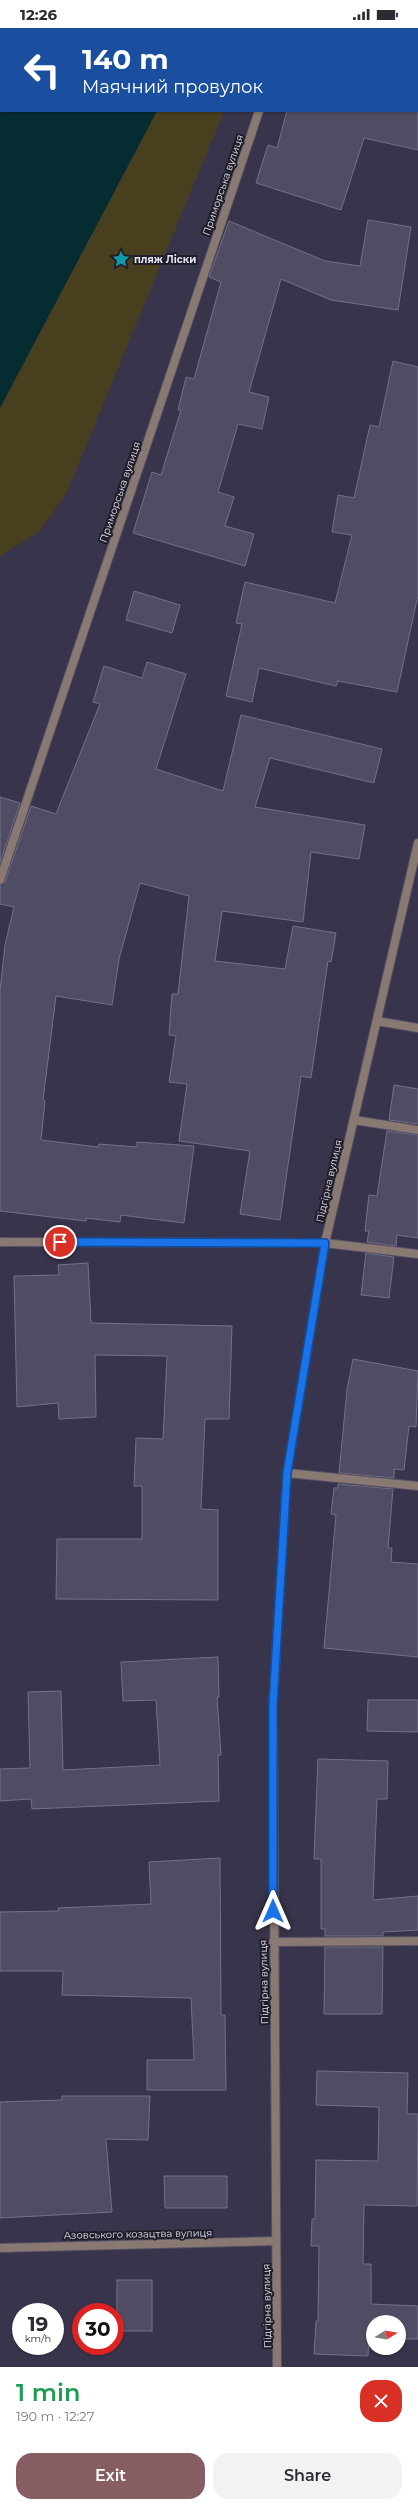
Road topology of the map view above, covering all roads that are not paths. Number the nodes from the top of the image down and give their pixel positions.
1 (259, 112) edge
2 (418, 843) edge
3 (0, 880) edge
4 (377, 1021) junction
5 (418, 1028) edge
6 (354, 1120) junction
7 (418, 1130) edge
8 (0, 1242) edge
9 (325, 1243) junction
10 (418, 1254) edge
11 (287, 1473) junction
12 (418, 1486) edge
13 (418, 1941) edge
14 (273, 1942) junction
15 (276, 2241) junction
16 (0, 2248) edge
17 (278, 2367) edge
18 (282, 2367) edge

1 - 3 street, Приморська вулиця
2 - 4 street, Підгірна вулиця
4 - 5 street
4 - 6 street, Підгірна вулиця
6 - 7 street
6 - 9 street, Підгірна вулиця
8 - 9 street
9 - 10 street
9 - 11 street, Підгірна вулиця
11 - 12 street
11 - 14 street, Підгірна вулиця
13 - 14 street
14 - 15 street, Підгірна вулиця
15 - 16 street, Азовського козацтва вулиця
15 - 17 street, Підгірна вулиця
17 - 18 street

